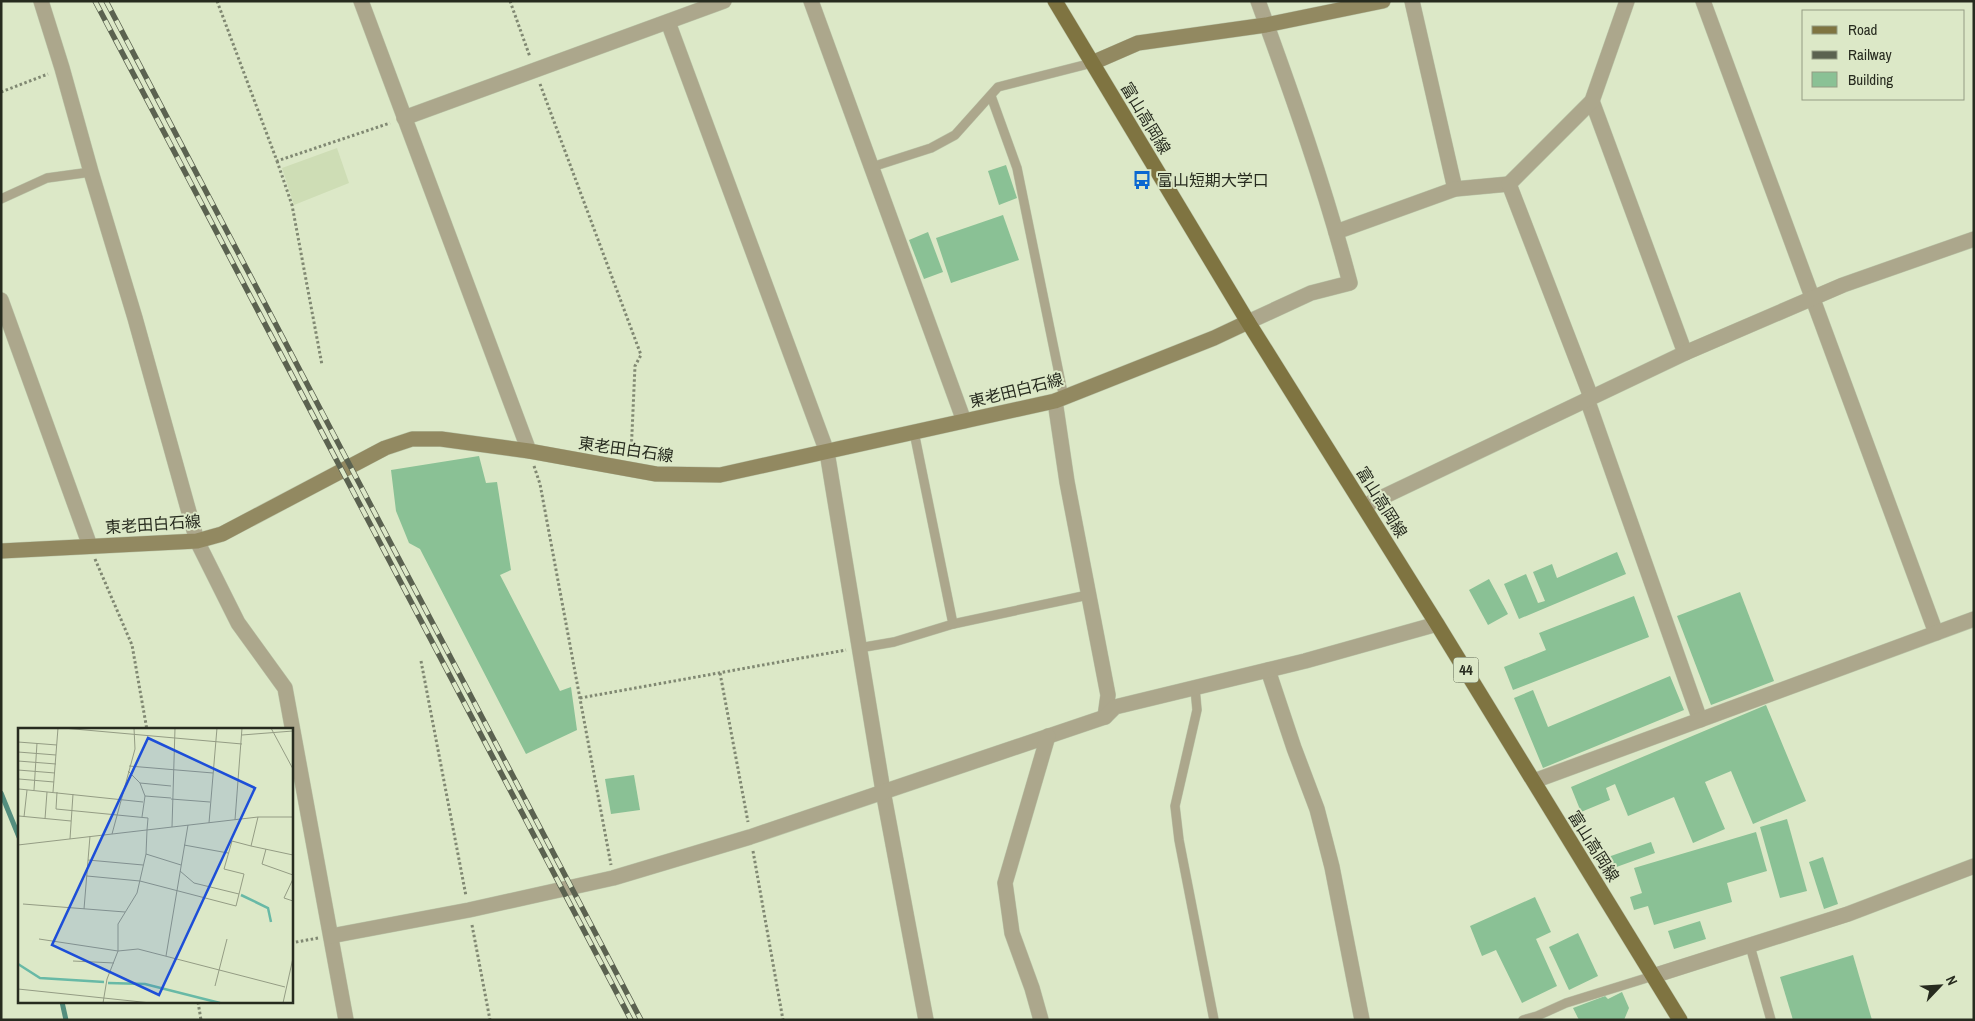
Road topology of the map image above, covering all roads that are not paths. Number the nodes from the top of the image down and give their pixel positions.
1 (41, 1) edge
2 (362, 1) edge
3 (724, 1) edge
4 (811, 1) edge
5 (1055, 1) edge
6 (1258, 1) edge
7 (1383, 1) edge
8 (1412, 1) edge
9 (1627, 1) edge
10 (1703, 1) edge
11 (668, 22) junction
12 (1266, 25) junction
13 (1092, 63) junction
14 (991, 96) junction
15 (1592, 101) junction
16 (404, 118) junction
17 (872, 168) junction
18 (91, 172) junction
19 (1509, 184) junction
20 (1455, 189) junction
21 (1, 199) edge
22 (1336, 232) junction
23 (1974, 238) edge
24 (1812, 298) junction
25 (1, 300) edge
26 (1248, 322) junction
27 (1685, 353) junction
28 (1589, 398) junction
29 (1060, 399) junction
30 (964, 421) junction
31 (914, 432) junction
32 (529, 451) junction
33 (827, 452) junction
34 (1364, 506) junction
35 (197, 541) junction
36 (90, 546) junction
37 (1, 551) edge
38 (1088, 595) junction
39 (1974, 619) edge
40 (953, 624) junction
41 (1438, 624) junction
42 (1936, 633) junction
43 (859, 648) junction
44 (1268, 670) junction
45 (1195, 688) junction
46 (1105, 717) junction
47 (1700, 720) junction
48 (1048, 736) junction
49 (1534, 781) junction
50 (883, 791) junction
51 (1974, 866) edge
52 (331, 936) junction
53 (1750, 946) junction
54 (1654, 976) junction
55 (346, 1020) edge
56 (926, 1020) edge
57 (1040, 1020) edge
58 (1214, 1020) edge
59 (1362, 1020) edge
60 (1523, 1020) edge
61 (1680, 1020) edge
62 (1771, 1020) edge

1 - 18 street
2 - 16 street
3 - 11 street
4 - 17 street
5 - 13 main road, 富山高岡線 / 44
6 - 12 street
7 - 12 main road
8 - 20 street
9 - 15 street
10 - 24 street
11 - 16 street
11 - 33 street
12 - 13 main road
12 - 22 street
13 - 14 lane
13 - 26 main road, 富山高岡線 / 44
14 - 17 lane
14 - 29 lane
15 - 19 street
15 - 27 street
16 - 32 street
17 - 30 street
18 - 21 lane
18 - 35 street
19 - 20 street
19 - 28 street
20 - 22 street
22 - 26 street
23 - 24 street
24 - 27 street
24 - 42 street
25 - 36 street
26 - 29 main road, 東老田白石線
26 - 34 main road, 富山高岡線 / 44
27 - 28 street
28 - 34 street
28 - 47 street
29 - 30 main road, 東老田白石線
29 - 38 street
30 - 31 main road, 東老田白石線
31 - 33 main road, 東老田白石線
31 - 40 lane
32 - 33 main road, 東老田白石線
32 - 35 main road, 東老田白石線
33 - 43 street
34 - 41 main road, 富山高岡線 / 44
35 - 36 main road, 東老田白石線
35 - 52 street
36 - 37 main road, 東老田白石線
38 - 40 lane
38 - 46 street
39 - 42 street
40 - 43 lane
41 - 44 street
41 - 49 main road, 富山高岡線 / 44
42 - 47 street
43 - 50 street
44 - 45 street
44 - 59 street
45 - 46 street
45 - 58 lane
46 - 48 street
47 - 49 street
48 - 50 street
48 - 57 street
49 - 54 main road, 富山高岡線 / 44
50 - 52 street
50 - 56 street
51 - 53 street
52 - 55 street
53 - 54 street
53 - 62 lane
54 - 60 lane
54 - 61 main road, 富山高岡線 / 44

